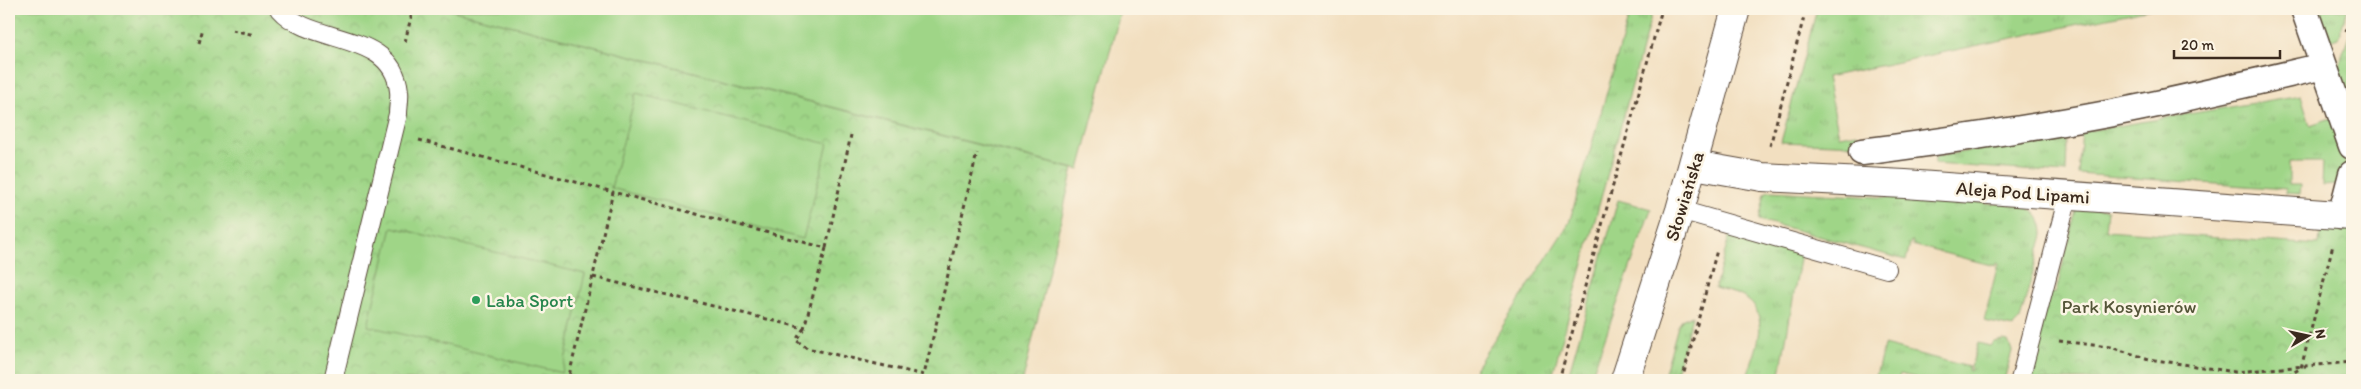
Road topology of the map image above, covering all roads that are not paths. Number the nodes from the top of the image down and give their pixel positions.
1 (279, 9) edge
2 (1736, 9) edge
3 (2304, 9) edge
4 (2324, 66) junction
5 (2352, 146) edge
6 (1862, 152) dead end
7 (1694, 166) junction
8 (2352, 174) edge
9 (2068, 196) junction
10 (1680, 210) junction
11 (2347, 216) edge
12 (1887, 270) dead end
13 (333, 380) edge
14 (1625, 380) edge
15 (2020, 380) edge

1 - 13 lane
2 - 7 street, Słowiańska
3 - 4 street
4 - 5 street
4 - 6 street
7 - 9 street, Aleja Pod Lipami
7 - 10 street, Słowiańska
8 - 11 street
9 - 11 street, Aleja Pod Lipami
9 - 15 lane
10 - 12 lane
10 - 14 street, Słowiańska

